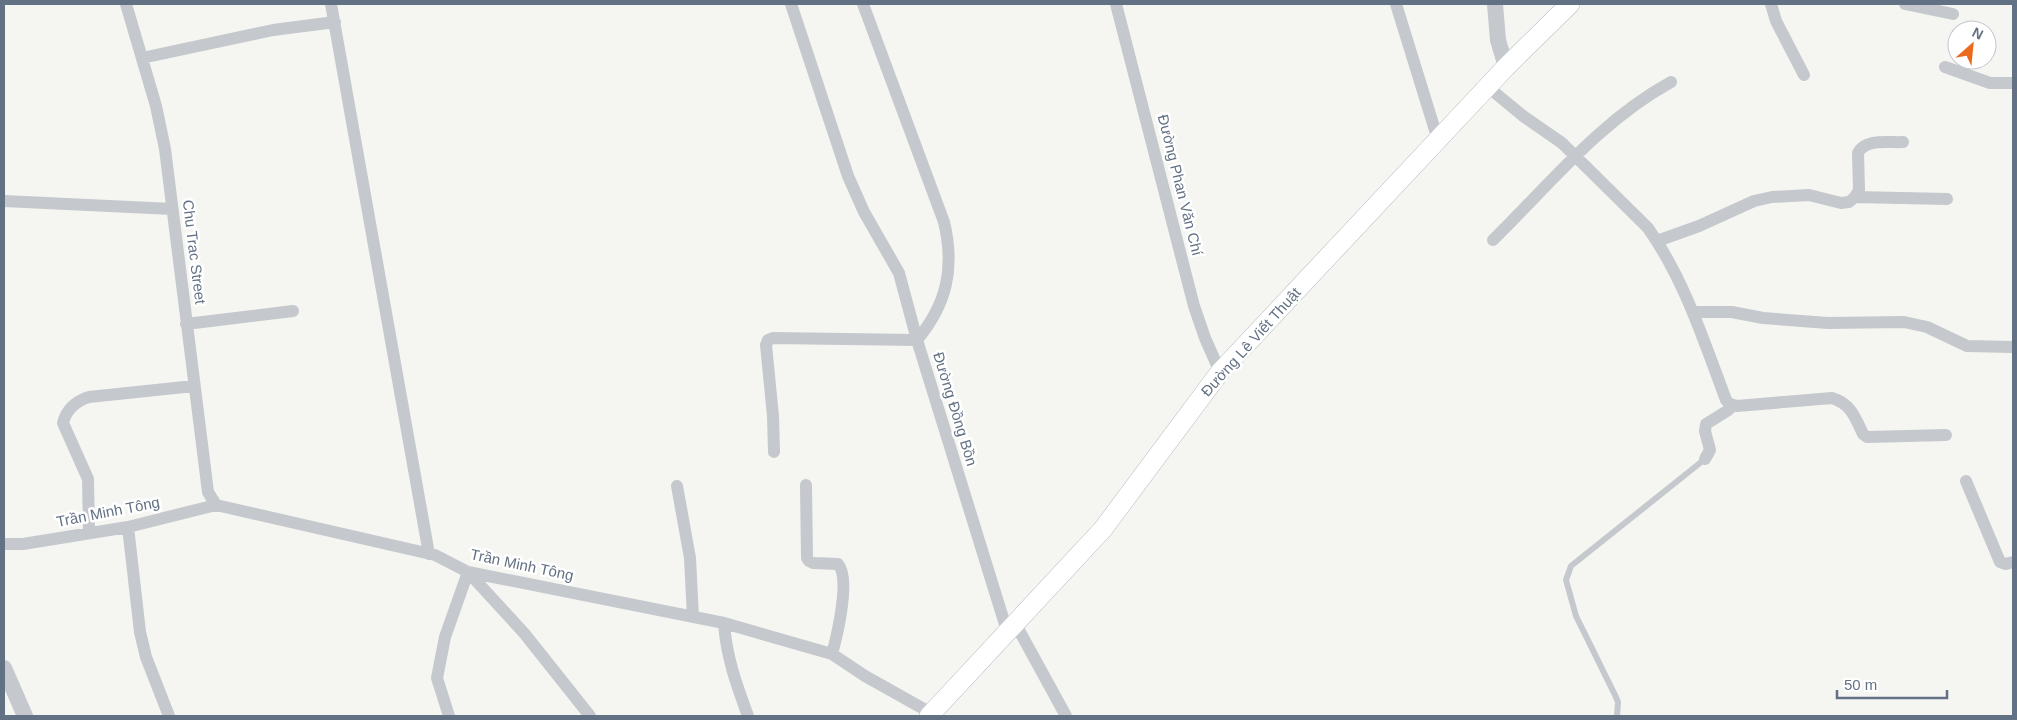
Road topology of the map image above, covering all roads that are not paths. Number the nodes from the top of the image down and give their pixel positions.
1 (126, 4) edge
2 (332, 4) edge
3 (791, 4) edge
4 (863, 4) edge
5 (1116, 4) edge
6 (1396, 4) edge
7 (1495, 4) edge
8 (1570, 4) edge
9 (1771, 4) edge
10 (1905, 4) edge
11 (1954, 14) dead end
12 (335, 22) junction
13 (142, 58) junction
14 (1506, 67) junction
15 (1945, 67) dead end
16 (1804, 75) dead end
17 (1671, 82) dead end
18 (2013, 82) edge
19 (1488, 87) junction
20 (1438, 140) junction
21 (1903, 142) dead end
22 (1574, 155) junction
23 (1855, 197) junction
24 (1947, 199) dead end
25 (4, 201) edge
26 (172, 209) junction
27 (1494, 240) dead end
28 (1657, 241) junction
29 (293, 311) dead end
30 (1694, 312) junction
31 (186, 324) junction
32 (917, 340) junction
33 (2013, 347) edge
34 (1220, 372) junction
35 (194, 386) junction
36 (1733, 406) junction
37 (1946, 436) dead end
38 (774, 452) dead end
39 (1705, 459) joint
40 (1966, 481) dead end
41 (806, 485) dead end
42 (677, 486) dead end
43 (216, 505) junction
44 (128, 527) junction
45 (89, 532) junction
46 (4, 544) edge
47 (429, 554) junction
48 (2013, 562) edge
49 (468, 572) junction
50 (693, 617) junction
51 (724, 623) junction
52 (1011, 627) junction
53 (832, 654) junction
54 (4, 668) edge
55 (930, 715) edge
56 (25, 716) edge
57 (169, 716) edge
58 (450, 716) edge
59 (590, 716) edge
60 (748, 716) edge
61 (1066, 716) edge
62 (1617, 716) edge

1 - 13 street, Chu Trac Street
2 - 12 street
3 - 32 street
4 - 32 street, Đường Đồng Bồn
5 - 34 street, Đường Phan Văn Chí
6 - 20 street
7 - 14 street
8 - 14 main road, Đường Lê Viết Thuật
9 - 16 street
10 - 11 street
12 - 13 street
12 - 47 street
13 - 26 street, Chu Trac Street
14 - 19 main road, Đường Lê Viết Thuật
15 - 18 street
17 - 22 street
19 - 20 main road, Đường Lê Viết Thuật
19 - 22 street
20 - 34 main road, Đường Lê Viết Thuật
21 - 23 street
22 - 27 street
22 - 28 street
23 - 24 street
23 - 28 street
25 - 26 street
26 - 31 street, Chu Trac Street
28 - 30 street
29 - 31 street
30 - 33 street
30 - 36 street
31 - 35 street, Chu Trac Street
32 - 38 street
32 - 52 street, Đường Đồng Bồn
34 - 52 main road, Đường Lê Viết Thuật
35 - 43 street, Chu Trac Street
35 - 45 street
36 - 37 street
36 - 39 street
39 - 62 lane
40 - 48 street
41 - 53 street
42 - 50 street
43 - 44 street, Trần Minh Tông
43 - 47 street, Trần Minh Tông
44 - 45 street, Trần Minh Tông
44 - 57 street
45 - 46 street, Trần Minh Tông
47 - 49 street, Trần Minh Tông
49 - 50 street, Trần Minh Tông
49 - 58 street
49 - 59 street
50 - 51 street, Trần Minh Tông
51 - 53 street, Trần Minh Tông
51 - 60 street
52 - 55 main road, Đường Lê Viết Thuật
52 - 61 street, Đường Đồng Bồn
53 - 55 street, Trần Minh Tông
54 - 56 street

